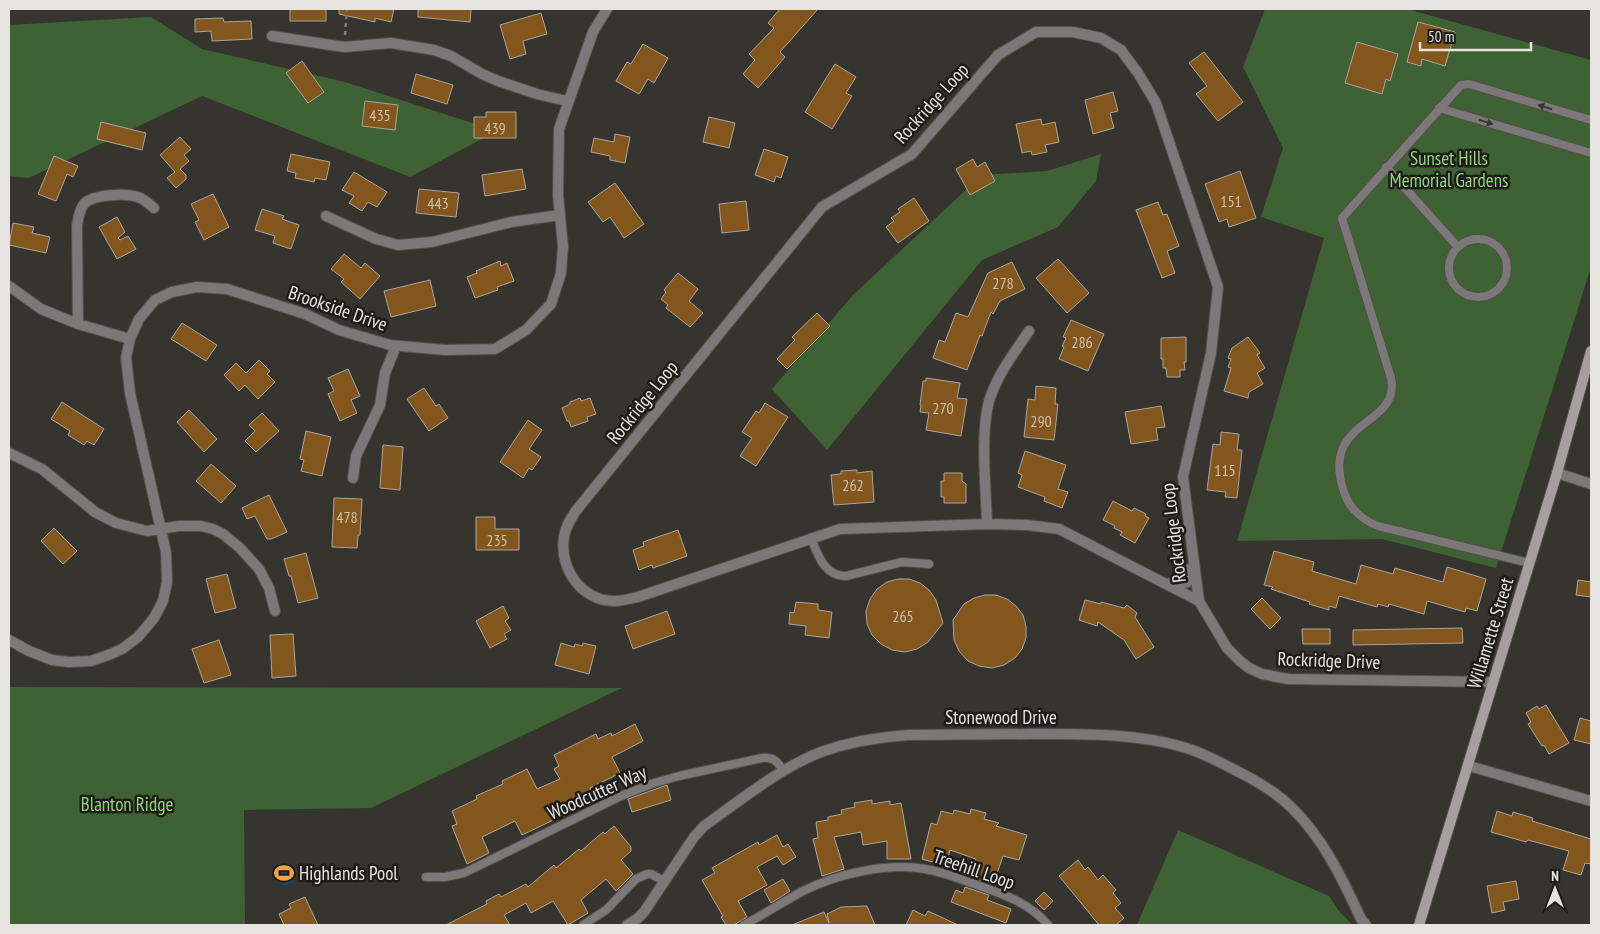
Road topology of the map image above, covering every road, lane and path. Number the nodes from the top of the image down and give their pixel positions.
1 (347, 9) edge
2 (607, 9) edge
3 (272, 36) dead end
4 (344, 47) junction
5 (567, 101) junction
6 (1439, 108) junction
7 (1591, 120) edge
8 (1591, 153) edge
9 (1386, 167) junction
10 (154, 208) dead end
11 (326, 216) dead end
12 (560, 216) junction
13 (1458, 247) junction
14 (9, 286) edge
15 (78, 324) junction
16 (1030, 331) dead end
17 (130, 339) junction
18 (396, 346) junction
19 (1591, 351) edge
20 (9, 453) edge
21 (1556, 473) junction
22 (353, 478) dead end
23 (1591, 484) edge
24 (987, 524) junction
25 (162, 529) junction
26 (811, 538) junction
27 (1192, 555) junction
28 (1530, 563) junction
29 (929, 564) dead end
30 (1157, 579) junction
31 (1199, 602) junction
32 (275, 611) dead end
33 (9, 640) edge
34 (1494, 682) junction
35 (1469, 766) junction
36 (783, 771) junction
37 (1591, 801) edge
38 (426, 877) dead end
39 (664, 881) junction
40 (639, 922) edge
41 (583, 925) edge
42 (626, 925) edge
43 (744, 925) edge
44 (1048, 925) edge
45 (1366, 925) edge
46 (1419, 925) edge

1 - 4 path
2 - 5 street, Brookside Drive
3 - 4 street
4 - 5 street
5 - 12 street, Brookside Drive
7 -> 6 lane
6 -> 8 lane
6 - 9 lane
9 - 13 lane
9 - 28 lane
10 - 15 street
11 - 12 street
12 - 18 street, Brookside Drive
13 - 13 lane
14 - 15 street
15 - 17 street
16 - 24 street
17 - 18 street, Brookside Drive
17 - 25 street, Brookside Drive
18 - 22 street
19 - 21 main road, Willamette Street
20 - 25 street
21 - 23 street
21 - 28 main road, Willamette Street
24 - 26 street, Rockridge Loop
24 - 30 street, Rockridge Loop
25 - 32 street
25 - 33 street, Brookside Drive
26 - 27 street, Rockridge Loop
26 - 29 lane
27 - 30 street
27 - 31 street, Rockridge Loop
28 - 34 main road, Willamette Street
30 - 31 street, Rockridge Loop
31 - 34 street, Rockridge Drive
34 - 35 main road, Willamette Street
35 - 37 street
35 - 46 main road, Willamette Street
36 - 38 lane, Woodcutter Way
36 - 39 street, Stonewood Drive
36 - 45 street, Stonewood Drive
39 - 40 street, Stonewood Drive
39 - 41 lane
40 - 42 street, Stonewood Drive
43 - 44 lane, Treehill Loop

